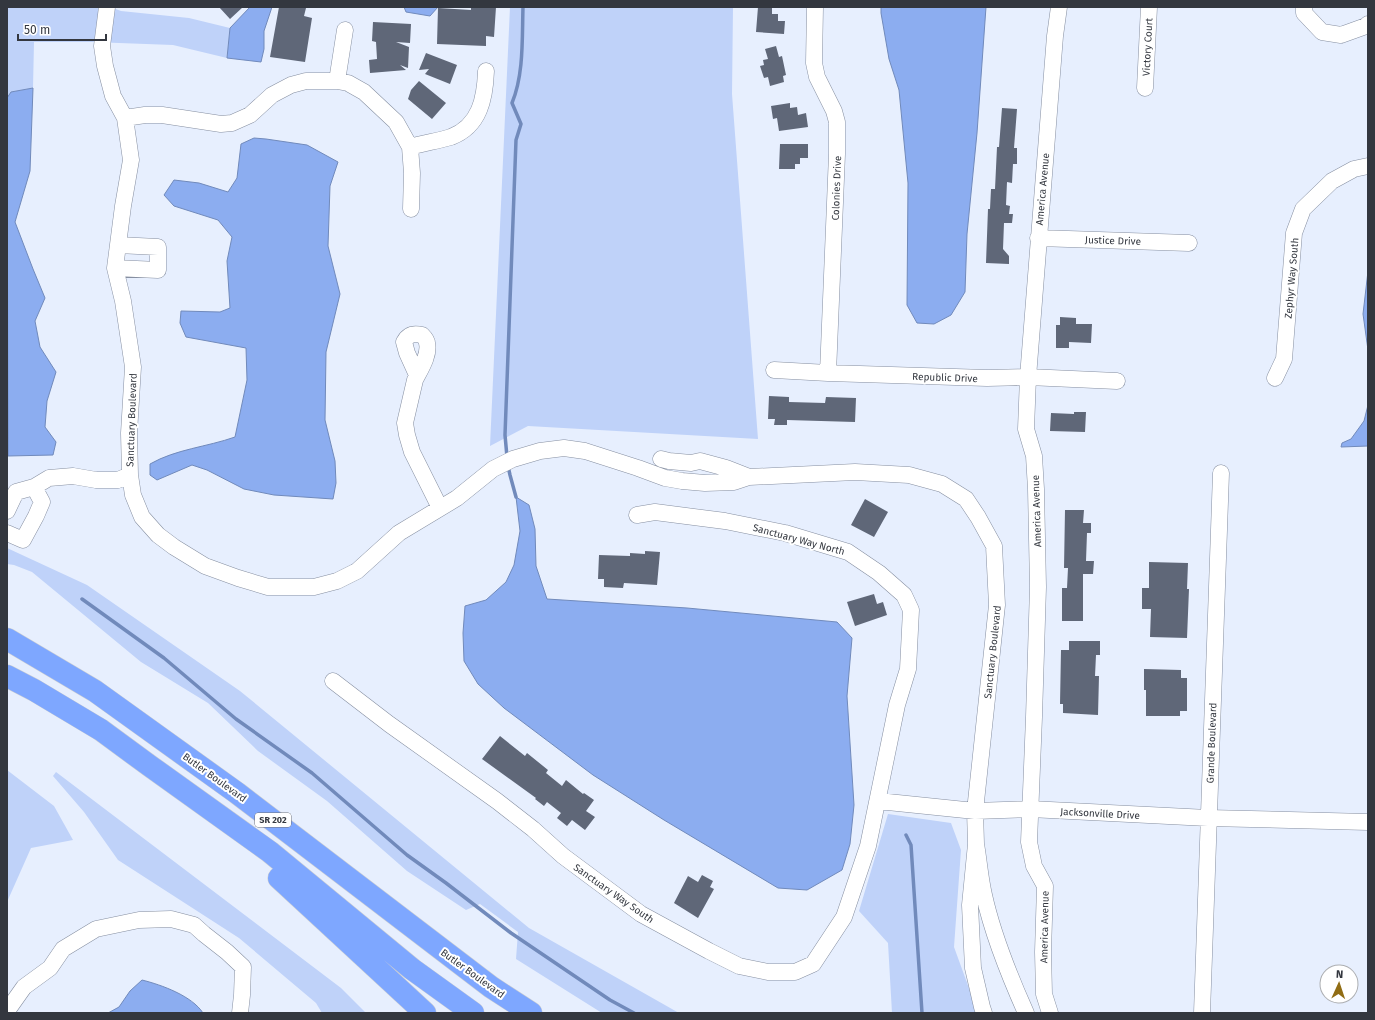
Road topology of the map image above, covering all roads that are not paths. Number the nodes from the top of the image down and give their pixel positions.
1 (815, 7) edge
2 (1059, 7) edge
3 (1149, 7) edge
4 (1304, 7) edge
5 (105, 14) edge
6 (1368, 24) edge
7 (345, 30) dead end
8 (486, 71) dead end
9 (337, 81) junction
10 (1145, 88) dead end
11 (125, 118) junction
12 (410, 147) junction
13 (1368, 166) edge
14 (411, 209) dead end
15 (1038, 238) junction
16 (1188, 243) dead end
17 (118, 245) junction
18 (115, 268) junction
19 (774, 370) dead end
20 (828, 373) junction
21 (417, 375) dead end
22 (1028, 377) junction
23 (1275, 378) dead end
24 (1117, 381) dead end
25 (638, 468) junction
26 (1221, 473) dead end
27 (130, 475) junction
28 (748, 477) junction
29 (34, 487) junction
30 (440, 508) junction
31 (7, 511) edge
32 (636, 515) dead end
33 (7, 532) edge
34 (7, 639) edge
35 (7, 676) edge
36 (333, 681) dead end
37 (150, 766) junction
38 (878, 801) junction
39 (1030, 810) junction
40 (975, 811) junction
41 (1208, 818) junction
42 (1368, 822) edge
43 (976, 844) junction
44 (491, 987) junction
45 (7, 1011) edge
46 (240, 1013) edge
47 (425, 1013) edge
48 (473, 1013) edge
49 (531, 1013) edge
50 (543, 1013) edge
51 (984, 1013) edge
52 (1026, 1013) edge
53 (1050, 1013) edge
54 (1202, 1013) edge

1 - 20 street, Colonies Drive
2 - 15 street, America Avenue
3 - 10 street, Victory Court
4 - 6 street
5 - 11 street, Sanctuary Boulevard
7 - 9 street
8 - 12 street
9 - 11 street
9 - 12 street
11 - 17 street, Sanctuary Boulevard
12 - 14 street
13 - 23 street, Zephyr Way South
15 - 16 street, Justice Drive
15 - 22 street, America Avenue
17 - 18 street, Sanctuary Boulevard
17 - 18 street
18 - 27 street, Sanctuary Boulevard
19 - 20 street, Republic Drive
20 - 22 street, Republic Drive
21 - 30 street
22 - 24 street, Republic Drive
22 - 39 street, America Avenue
25 - 28 street, Sanctuary Boulevard
25 - 28 street, Sanctuary Boulevard
25 - 30 street, Sanctuary Boulevard
26 - 41 street, Grande Boulevard
27 - 29 street
27 - 30 street, Sanctuary Boulevard
28 - 40 street, Sanctuary Boulevard
29 - 31 street
29 - 33 street
32 - 38 street, Sanctuary Way North
34 - 44 highway, Butler Boulevard / SR 202
35 - 37 highway, SR 202
36 - 38 street, Sanctuary Way South
37 - 47 highway
37 - 48 highway, SR 202
38 - 40 street, Jacksonville Drive
39 - 40 street, Jacksonville Drive
39 - 41 street, Jacksonville Drive
39 - 53 street, America Avenue
40 - 43 street, Sanctuary Boulevard
41 - 42 street, Jacksonville Drive
41 - 54 street, Grande Boulevard
43 - 51 street, Sanctuary Boulevard
43 - 52 street, Sanctuary Boulevard
44 - 49 highway, Butler Boulevard / SR 202
44 - 50 highway
45 - 46 street

